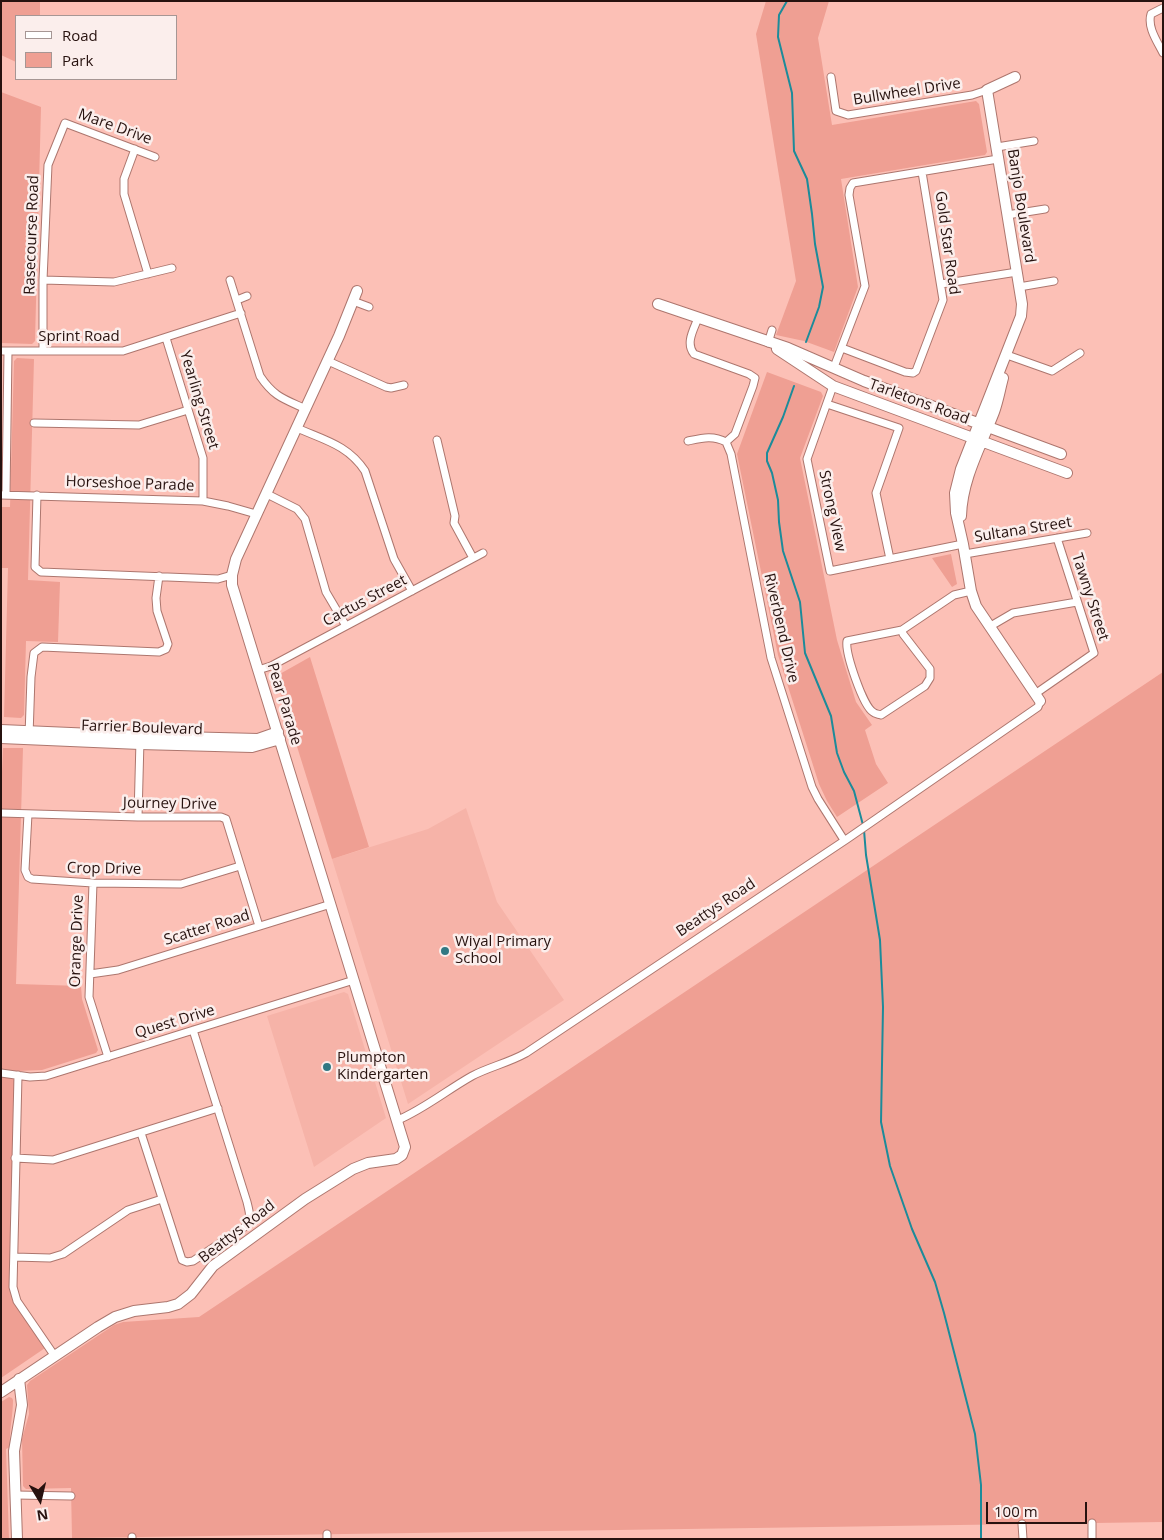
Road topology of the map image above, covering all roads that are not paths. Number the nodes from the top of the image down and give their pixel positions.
1 (1163, 8) edge
2 (1163, 52) edge
3 (831, 77) dead end
4 (1015, 77) dead end
5 (987, 90) junction
6 (65, 123) joint
7 (1034, 141) dead end
8 (996, 147) junction
9 (135, 149) junction
10 (155, 156) dead end
11 (998, 159) junction
12 (922, 172) junction
13 (1045, 209) dead end
14 (1008, 215) junction
15 (172, 268) dead end
16 (1017, 272) junction
17 (148, 274) junction
18 (44, 280) junction
19 (230, 280) dead end
20 (1054, 281) dead end
21 (941, 284) junction
22 (1019, 287) junction
23 (247, 296) dead end
24 (355, 296) joint
25 (237, 300) junction
26 (658, 304) dead end
27 (369, 307) dead end
28 (241, 313) junction
29 (698, 318) junction
30 (772, 330) dead end
31 (166, 338) junction
32 (768, 343) junction
33 (842, 348) junction
34 (5, 351) edge
35 (43, 351) junction
36 (1080, 353) dead end
37 (1007, 355) junction
38 (328, 361) junction
39 (834, 367) junction
40 (404, 385) dead end
41 (833, 386) junction
42 (827, 404) junction
43 (306, 409) junction
44 (188, 410) junction
45 (34, 423) dead end
46 (4, 424) edge
47 (297, 428) junction
48 (981, 432) junction
49 (437, 440) dead end
50 (688, 441) dead end
51 (726, 442) junction
52 (1062, 454) dead end
53 (1067, 473) dead end
54 (267, 494) junction
55 (3, 495) edge
56 (37, 495) junction
57 (203, 500) junction
58 (256, 514) junction
59 (1087, 534) dead end
60 (1057, 538) junction
61 (964, 548) junction
62 (483, 553) dead end
63 (473, 558) junction
64 (890, 558) junction
65 (232, 575) junction
66 (159, 576) junction
67 (412, 591) junction
68 (972, 591) junction
69 (1077, 602) junction
70 (346, 626) junction
71 (989, 627) junction
72 (902, 630) junction
73 (258, 670) junction
74 (1037, 698) junction
75 (1, 730) edge
76 (29, 734) junction
77 (279, 736) junction
78 (1, 738) edge
79 (140, 740) junction
80 (1, 813) edge
81 (28, 814) junction
82 (138, 817) junction
83 (844, 840) junction
84 (240, 866) junction
85 (93, 883) junction
86 (331, 904) junction
87 (259, 926) junction
88 (90, 974) junction
89 (354, 980) junction
90 (193, 1030) junction
91 (108, 1057) junction
92 (1, 1074) edge
93 (18, 1075) junction
94 (218, 1108) junction
95 (398, 1120) junction
96 (141, 1133) junction
97 (403, 1137) joint
98 (15, 1158) junction
99 (162, 1199) junction
100 (14, 1258) junction
101 (54, 1356) junction
102 (16, 1382) junction
103 (1, 1392) edge
104 (71, 1496) dead end
105 (16, 1497) junction
106 (1092, 1523) dead end
107 (1022, 1524) dead end
108 (17, 1539) edge
109 (1023, 1539) edge
110 (1092, 1539) edge

1 - 2 street
3 - 5 street, Bullwheel Drive
4 - 5 street
5 - 8 street, Banjo Boulevard
6 - 9 street, Mare Drive
6 - 18 street, Rasecourse Road
7 - 8 street
8 - 11 street, Banjo Boulevard
9 - 10 street, Mare Drive
9 - 17 street
11 - 12 street
11 - 14 street, Banjo Boulevard
12 - 21 street, Gold Star Road
12 - 33 street
13 - 14 street
14 - 16 street, Banjo Boulevard
15 - 17 street
16 - 21 street
16 - 22 street, Banjo Boulevard
17 - 18 street
18 - 35 street, Rasecourse Road
19 - 25 street
20 - 22 street
21 - 33 street, Gold Star Road
22 - 37 street, Banjo Boulevard
23 - 25 street
24 - 27 street
24 - 38 street, Pear Parade
25 - 28 street
26 - 29 street, Tarletons Road
28 - 31 street, Sprint Road
28 - 43 street
29 - 32 street, Tarletons Road
29 - 51 street
30 - 32 street
31 - 35 street, Sprint Road
31 - 44 street, Yearling Street
32 - 39 street, Tarletons Road
32 - 41 street, Tarletons Road
33 - 39 street
34 - 35 street, Sprint Road
34 - 46 street
36 - 37 street
37 - 48 street, Banjo Boulevard
38 - 40 street
38 - 43 street, Pear Parade
39 - 48 street, Tarletons Road
41 - 42 street, Strong View
41 - 48 street, Tarletons Road
42 - 64 street
42 - 64 street, Strong View
43 - 47 street, Pear Parade
44 - 45 street
44 - 57 street, Yearling Street
46 - 55 street
47 - 54 street, Pear Parade
47 - 67 street
48 - 52 street, Tarletons Road
48 - 53 street, Tarletons Road
48 - 61 street, Banjo Boulevard
49 - 63 street
50 - 51 street
51 - 83 street, Riverbend Drive
54 - 58 street, Pear Parade
54 - 70 street
55 - 56 street, Horseshoe Parade
56 - 57 street, Horseshoe Parade
56 - 66 street
57 - 58 street, Horseshoe Parade
58 - 65 street, Pear Parade
59 - 60 street, Sultana Street
60 - 61 street, Sultana Street
60 - 69 street, Tawny Street
61 - 64 street, Strong View
61 - 68 street, Banjo Boulevard
62 - 63 street, Cactus Street
63 - 67 street, Cactus Street
65 - 66 street
65 - 73 street, Pear Parade
66 - 76 street
67 - 70 street, Cactus Street
68 - 71 street, Banjo Boulevard
68 - 72 street
69 - 71 street
69 - 74 street, Tawny Street
70 - 73 street, Cactus Street
71 - 74 street, Banjo Boulevard
72 - 72 street
73 - 77 street, Pear Parade
74 - 83 street, Beattys Road
75 - 76 street, Farrier Boulevard
76 - 78 street, Farrier Boulevard
76 - 79 street, Farrier Boulevard
77 - 79 street, Farrier Boulevard
77 - 86 street, Pear Parade
79 - 82 street
80 - 81 street, Journey Drive
81 - 82 street, Journey Drive
81 - 85 street, Crop Drive
82 - 84 street, Journey Drive
83 - 95 street, Beattys Road
84 - 85 street, Crop Drive
84 - 87 street, Journey Drive
85 - 88 street, Orange Drive
86 - 87 street, Scatter Road
86 - 89 street, Pear Parade
87 - 88 street, Scatter Road
88 - 91 street, Orange Drive
89 - 90 street, Quest Drive
89 - 95 street, Pear Parade
90 - 91 street, Quest Drive
90 - 94 street
91 - 93 street, Quest Drive
92 - 93 street, Quest Drive
93 - 98 street
94 - 96 street
94 - 99 street
95 - 97 street, Pear Parade
96 - 98 street
96 - 99 street
97 - 101 street, Beattys Road
98 - 100 street
99 - 100 street
100 - 101 street
101 - 102 street, Beattys Road
102 - 103 street, Beattys Road
102 - 105 street
104 - 105 street
105 - 108 street
106 - 110 street
107 - 109 street

